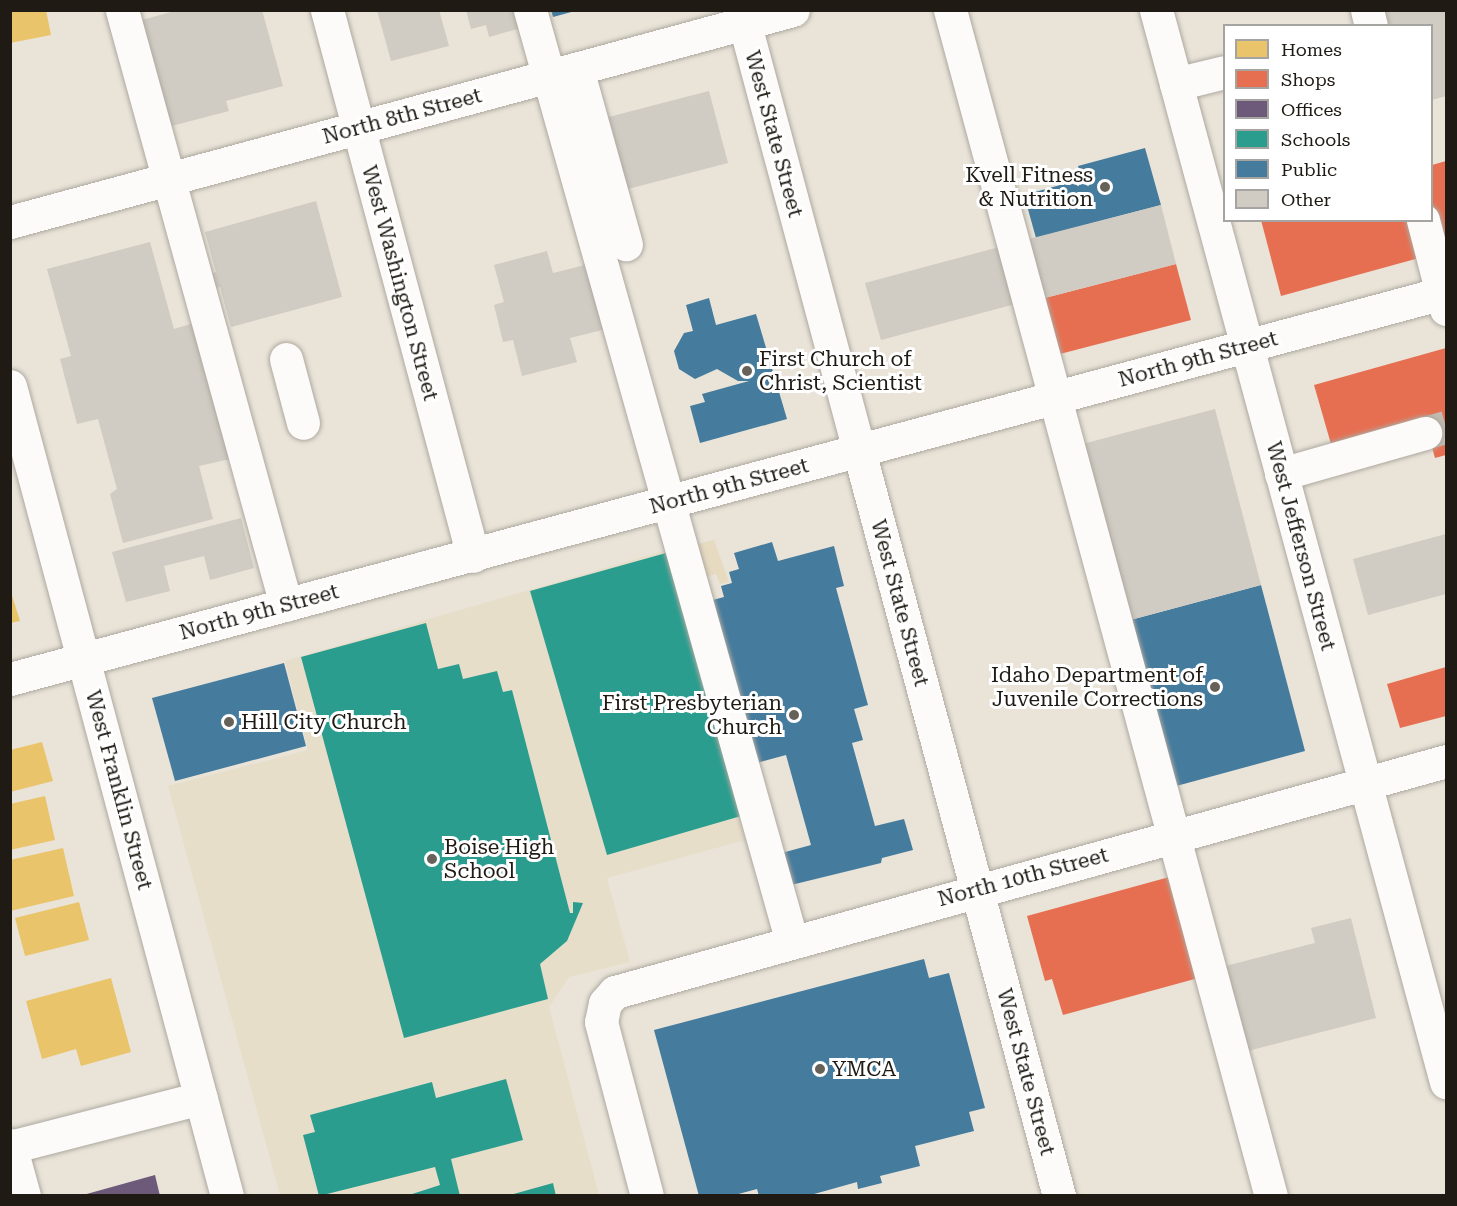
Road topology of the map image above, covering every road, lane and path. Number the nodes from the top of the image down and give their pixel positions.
1 (122, 10) edge
2 (327, 10) edge
3 (530, 10) edge
4 (793, 10) edge
5 (950, 10) edge
6 (1156, 10) edge
7 (743, 17) edge
8 (1223, 72) edge
9 (563, 73) junction
10 (1176, 84) junction
11 (358, 128) junction
12 (169, 179) junction
13 (10, 222) edge
14 (1424, 222) edge
15 (626, 244) dead end
16 (1445, 298) edge
17 (1247, 346) junction
18 (286, 359) dead end
19 (10, 386) edge
20 (1055, 398) junction
21 (303, 423) dead end
22 (1425, 433) tunnel mouth
23 (859, 451) junction
24 (1281, 474) junction
25 (669, 503) junction
26 (473, 556) junction
27 (286, 605) junction
28 (85, 659) junction
29 (10, 679) edge
30 (1446, 761) edge
31 (1366, 783) junction
32 (1173, 836) junction
33 (977, 890) junction
34 (792, 942) junction
35 (1446, 1082) edge
36 (201, 1098) junction
37 (11, 1147) edge
38 (24, 1196) edge
39 (227, 1196) edge
40 (647, 1196) edge
41 (1059, 1196) edge
42 (1271, 1196) edge

1 - 12 street
2 - 11 street, West Washington Street
3 - 9 street
4 - 7 street, North 8th Street
5 - 20 street
6 - 10 street, West Jefferson Street
7 - 9 street, North 8th Street
7 - 23 street, West State Street
8 - 10 street
9 - 11 street, North 8th Street
9 - 15 street
9 - 25 street
10 - 17 street, West Jefferson Street
11 - 12 street, North 8th Street
11 - 26 street, West Washington Street
12 - 13 street, North 8th Street
12 - 27 street
14 - 16 street
16 - 17 street, North 9th Street
17 - 20 street, North 9th Street
17 - 24 street, West Jefferson Street
18 - 21 street
19 - 28 street, West Franklin Street
20 - 23 street, North 9th Street
20 - 32 street
22 - 24 street
23 - 25 street, North 9th Street
23 - 33 street, West State Street
24 - 31 street, West Jefferson Street
25 - 26 street, North 9th Street
25 - 34 street
26 - 27 street, North 9th Street
27 - 28 street, North 9th Street
28 - 29 street, North 9th Street
28 - 36 street, West Franklin Street
30 - 31 street, North 10th Street
31 - 32 street, North 10th Street
31 - 35 street, West Jefferson Street
32 - 33 street, North 10th Street
32 - 42 street
33 - 34 street, North 10th Street
33 - 41 street, West State Street
34 - 40 street, North 10th Street
36 - 37 street
36 - 39 street, West Franklin Street
37 - 38 street

